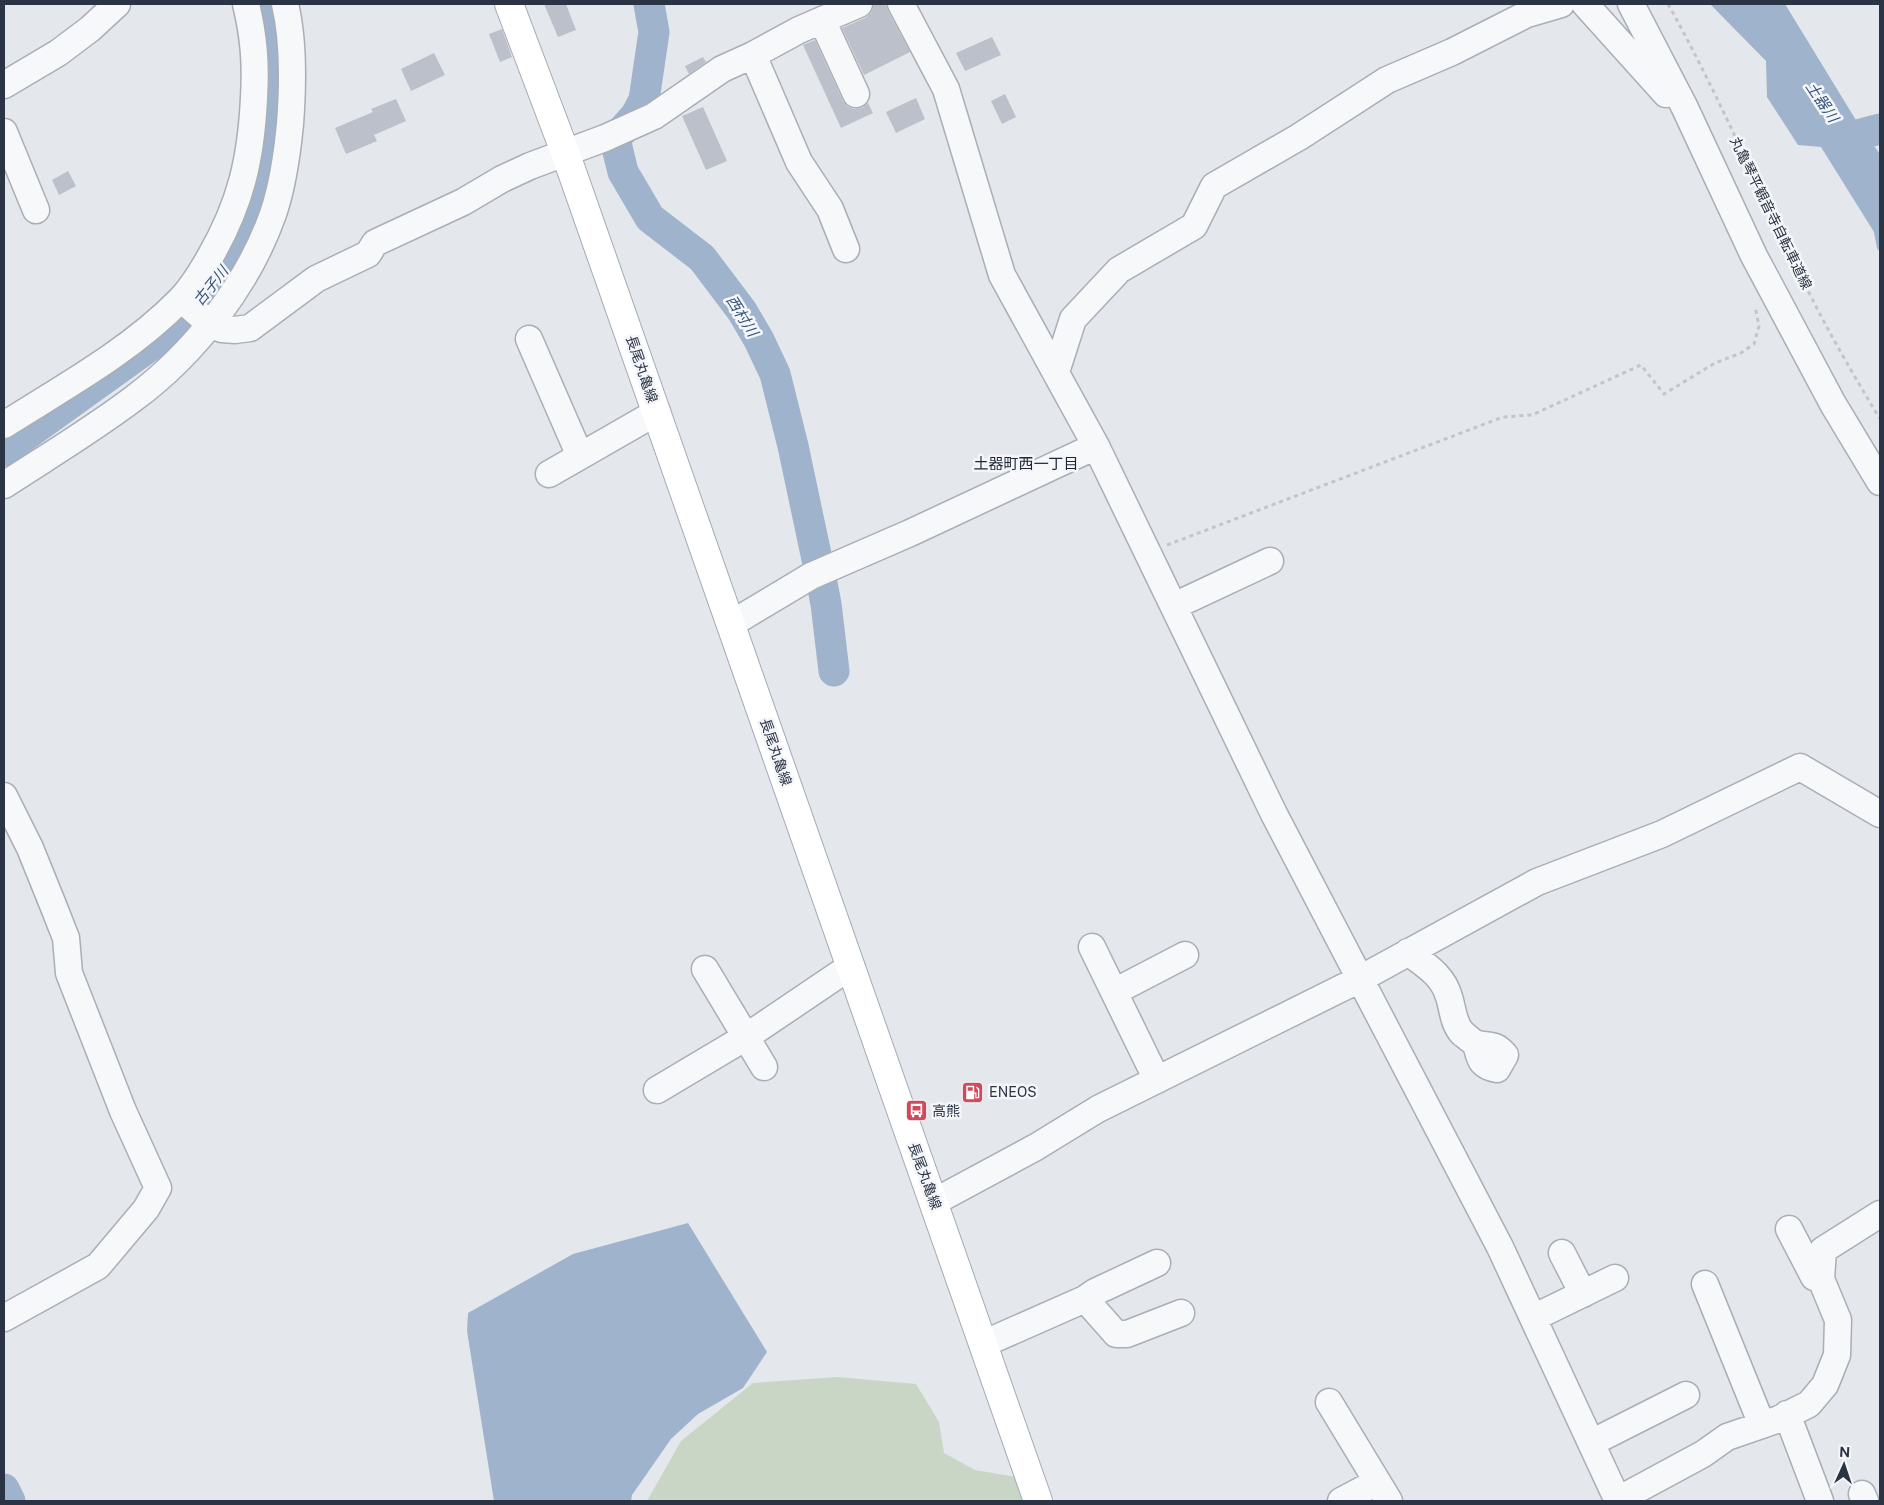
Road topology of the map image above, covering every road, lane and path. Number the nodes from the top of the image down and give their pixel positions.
1 (117, 4) edge
2 (246, 4) edge
3 (285, 4) edge
4 (509, 4) edge
5 (859, 4) edge
6 (901, 4) edge
7 (1561, 4) edge
8 (1586, 4) edge
9 (1631, 4) edge
10 (1668, 4) edge
11 (822, 20) junction
12 (753, 55) junction
13 (4, 85) edge
14 (856, 94) dead end
15 (1684, 106) junction
16 (4, 132) edge
17 (565, 152) junction
18 (36, 210) dead end
19 (846, 249) dead end
20 (181, 299) junction
21 (1754, 302) dead end
22 (209, 323) junction
23 (529, 339) dead end
24 (1056, 372) junction
25 (657, 412) junction
26 (1880, 420) edge
27 (4, 425) edge
28 (1096, 446) junction
29 (580, 456) junction
30 (548, 474) dead end
31 (1880, 482) edge
32 (4, 485) edge
33 (1148, 552) junction
34 (1270, 560) dead end
35 (1174, 606) junction
36 (732, 624) junction
37 (4, 796) edge
38 (1880, 814) edge
39 (1092, 947) dead end
40 (1408, 952) junction
41 (1185, 955) dead end
42 (851, 966) junction
43 (705, 969) dead end
44 (1360, 979) junction
45 (1114, 992) junction
46 (746, 1037) junction
47 (1476, 1044) dead end
48 (764, 1067) dead end
49 (1157, 1080) junction
50 (657, 1090) dead end
51 (934, 1202) junction
52 (1880, 1214) edge
53 (1789, 1229) dead end
54 (1562, 1253) dead end
55 (1157, 1263) dead end
56 (1615, 1278) dead end
57 (1821, 1279) junction
58 (1705, 1284) dead end
59 (1583, 1294) junction
60 (1085, 1300) junction
61 (1181, 1313) dead end
62 (4, 1318) edge
63 (1533, 1318) junction
64 (983, 1344) junction
65 (1686, 1394) dead end
66 (1329, 1402) dead end
67 (1787, 1414) junction
68 (1762, 1425) junction
69 (1590, 1443) junction
70 (1383, 1492) edge
71 (1038, 1501) edge
72 (1342, 1501) edge
73 (1617, 1501) edge
74 (1820, 1501) edge

1 - 13 street
2 - 20 street
3 - 22 street
4 - 17 main road, 長尾丸亀線
5 - 11 street
6 - 24 street
7 - 24 street
8 - 15 street
9 - 15 street
10 - 26 path, 丸亀琴平観音寺自転車道線
11 - 12 street
11 - 14 street
12 - 17 street
12 - 19 street
15 - 31 street
16 - 18 street
17 - 22 street
17 - 25 main road, 長尾丸亀線
20 - 22 street
20 - 27 street
21 - 33 path
22 - 32 street
23 - 29 street
24 - 28 street
25 - 29 street
25 - 36 main road, 長尾丸亀線
28 - 33 street
28 - 36 street
29 - 30 street
33 - 35 street
34 - 35 street
35 - 44 street
36 - 42 main road, 長尾丸亀線
37 - 62 street
38 - 40 street
39 - 45 street
40 - 44 street
40 - 47 street
41 - 45 street
42 - 46 street
42 - 51 main road, 長尾丸亀線
43 - 46 street
44 - 49 street
44 - 63 street
45 - 49 street
46 - 48 street
46 - 50 street
49 - 51 street
51 - 64 main road, 長尾丸亀線
52 - 57 street
53 - 57 street
54 - 59 street
55 - 60 street
56 - 59 street
57 - 67 street
58 - 68 street
59 - 63 street
60 - 61 street
60 - 64 street
63 - 69 street
64 - 71 main road, 長尾丸亀線
65 - 69 street
66 - 70 street
67 - 68 street
67 - 74 street
68 - 73 street
69 - 73 street
70 - 72 street

